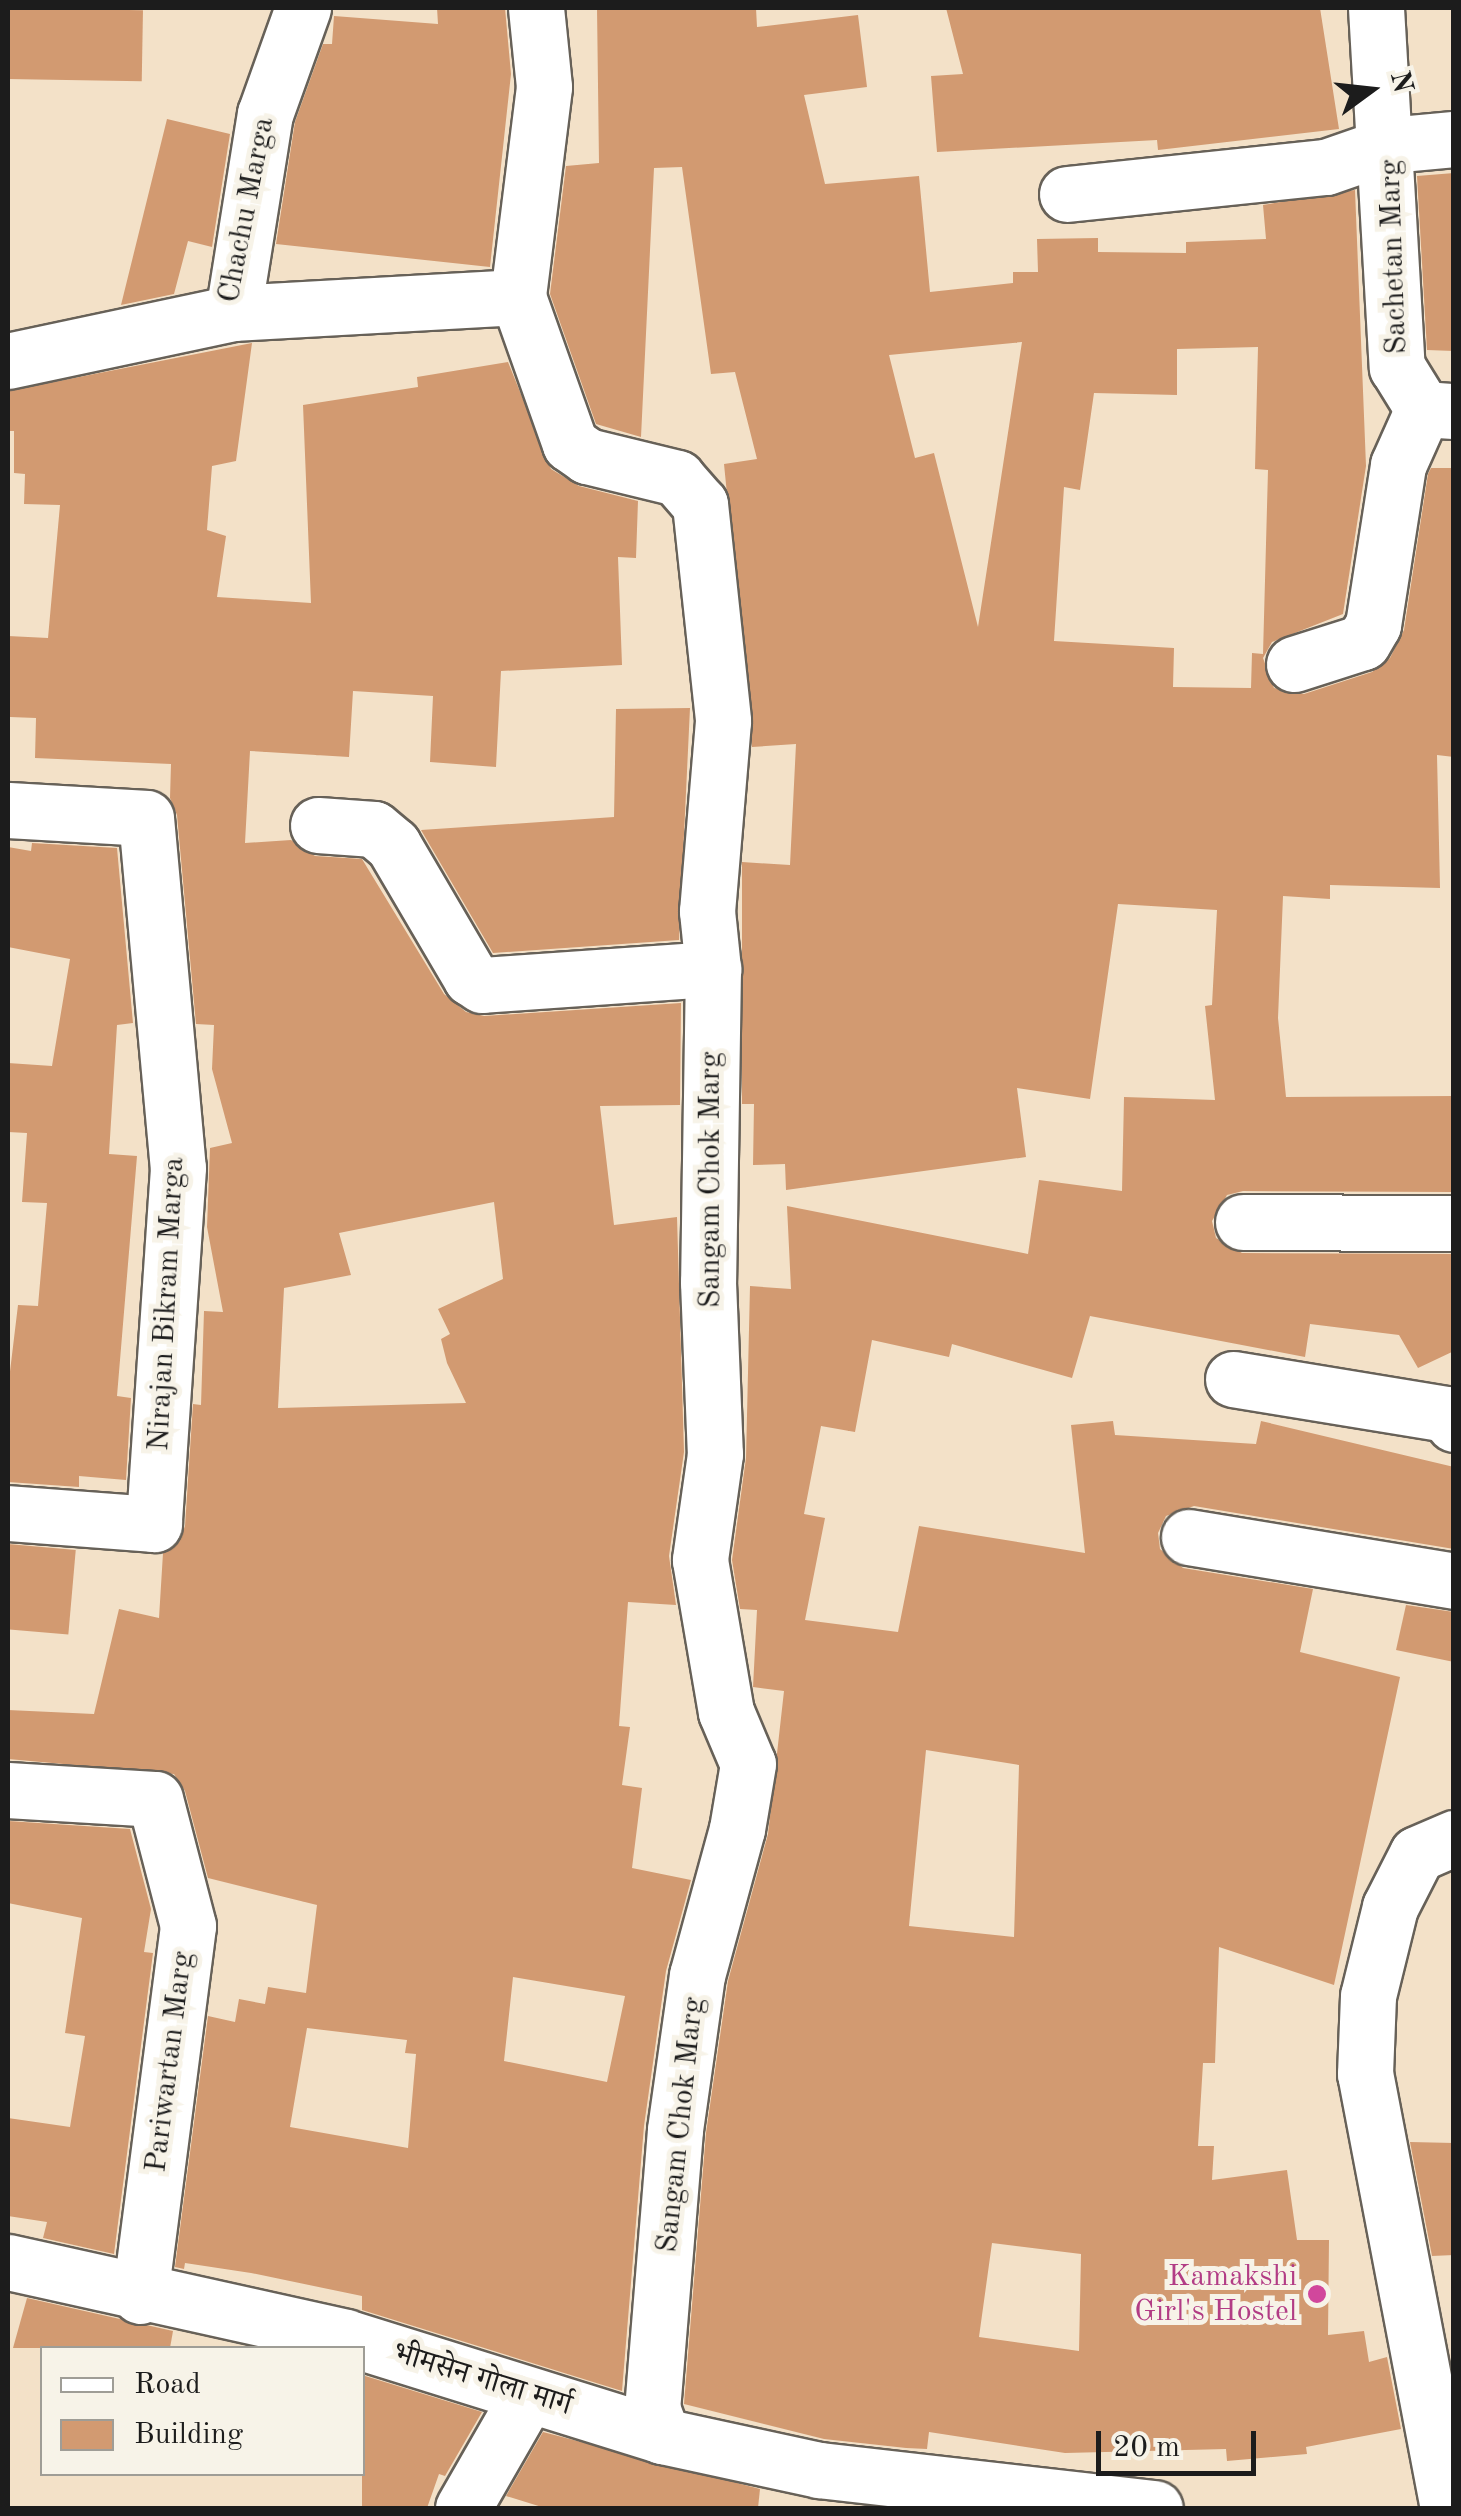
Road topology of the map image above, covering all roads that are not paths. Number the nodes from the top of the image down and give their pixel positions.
1 (304, 8) edge
2 (536, 8) edge
3 (1376, 8) edge
4 (1454, 138) edge
5 (1389, 145) junction
6 (1067, 194) dead end
7 (518, 296) junction
8 (233, 313) junction
9 (8, 362) edge
10 (1438, 410) edge
11 (1294, 664) dead end
12 (8, 810) edge
13 (318, 826) dead end
14 (713, 969) junction
15 (1243, 1222) dead end
16 (1454, 1223) edge
17 (1233, 1378) dead end
18 (1454, 1424) edge
19 (8, 1513) edge
20 (1189, 1537) dead end
21 (1454, 1581) edge
22 (8, 1790) edge
23 (1454, 1838) edge
24 (8, 2262) edge
25 (140, 2296) junction
26 (528, 2394) junction
27 (662, 2436) junction
28 (1450, 2507) edge
29 (463, 2508) edge
30 (1154, 2508) edge

1 - 8 street, Chachu Marga
2 - 7 street, Sangam Chok Marg
3 - 5 street, Sachetan Marg
4 - 5 street
5 - 6 street
5 - 10 street, Sachetan Marg
7 - 8 street
7 - 14 street, Sangam Chok Marg
8 - 9 street, Chachu Marga
10 - 11 street
12 - 19 street, Nirajan Bikram Marga
13 - 14 street
14 - 27 street, Sangam Chok Marg
15 - 16 street
17 - 18 street
20 - 21 street
22 - 25 street, Pariwartan Marg
23 - 28 street
24 - 25 street, भीमसेन गोला मार्ग
25 - 26 street, भीमसेन गोला मार्ग
26 - 27 street, भीमसेन गोला मार्ग
26 - 29 street
27 - 30 street, भीमसेन गोला मार्ग

